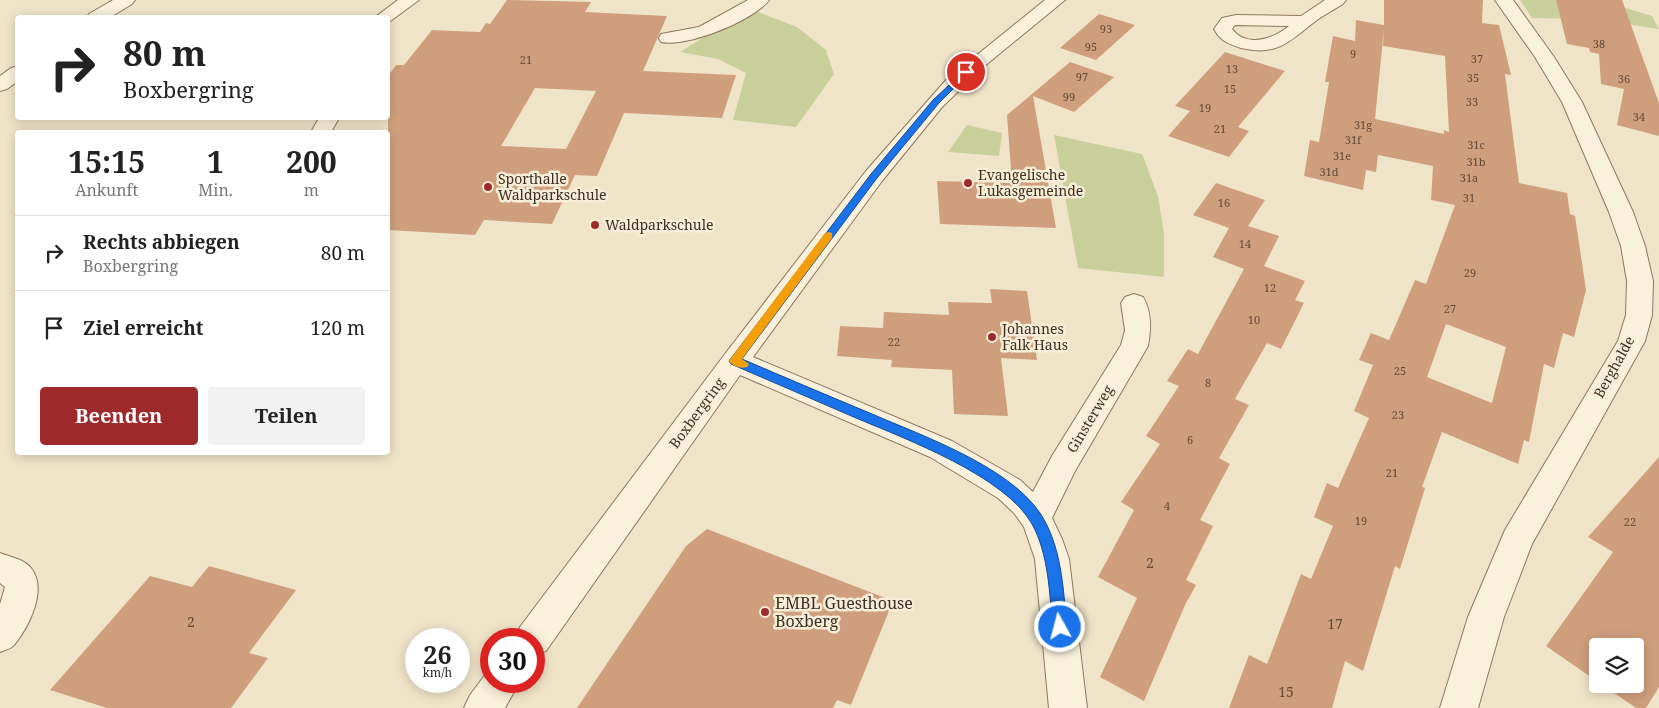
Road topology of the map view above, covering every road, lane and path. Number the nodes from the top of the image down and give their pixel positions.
1 (126, 0) edge
2 (410, 0) edge
3 (760, 0) edge
4 (1056, 0) edge
5 (1337, 0) edge
6 (1504, 0) edge
7 (100, 15) edge
8 (388, 15) edge
9 (1305, 21) dead end
10 (668, 38) dead end
11 (15, 74) edge
12 (0, 85) edge
13 (1136, 311) dead end
14 (735, 361) junction
15 (1036, 518) junction
16 (0, 568) edge
17 (541, 628) edge
18 (0, 635) edge
19 (494, 693) edge
20 (483, 708) edge
21 (1068, 708) edge
22 (1458, 708) edge

1 - 7 street
2 - 8 street
3 - 10 street
4 - 14 street, Boxbergring
5 - 9 street
6 - 22 street, Berghalde
11 - 12 street
13 - 15 street, Ginsterweg
14 - 15 street
14 - 17 street, Boxbergring
15 - 21 street
16 - 18 street
19 - 20 street

